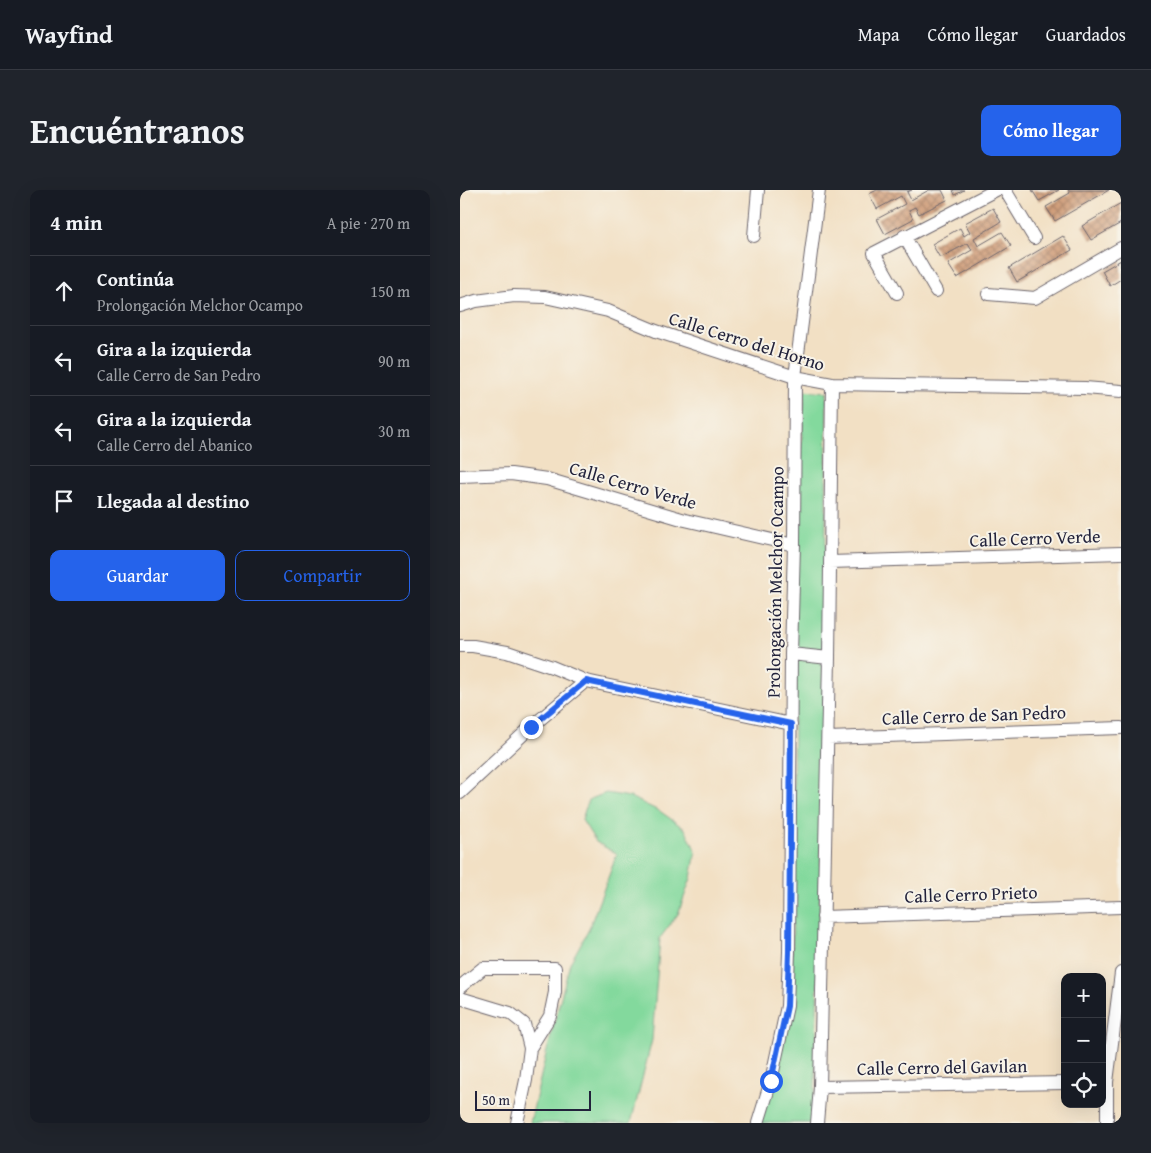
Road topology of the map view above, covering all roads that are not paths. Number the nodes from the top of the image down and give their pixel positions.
1 (758, 190) edge
2 (819, 190) edge
3 (996, 190) edge
4 (1005, 190) edge
5 (754, 236) dead end
6 (904, 236) junction
7 (1034, 238) dead end
8 (1121, 248) edge
9 (936, 291) dead end
10 (897, 293) dead end
11 (988, 294) dead end
12 (460, 306) edge
13 (794, 377) junction
14 (832, 384) junction
15 (1121, 391) edge
16 (460, 476) edge
17 (794, 544) junction
18 (1121, 553) edge
19 (830, 562) junction
20 (460, 646) edge
21 (791, 654) junction
22 (830, 658) junction
23 (586, 681) junction
24 (791, 724) junction
25 (1121, 728) edge
26 (828, 738) junction
27 (460, 793) edge
28 (1121, 907) edge
29 (823, 917) junction
30 (1121, 973) edge
31 (460, 986) edge
32 (460, 998) edge
33 (530, 1048) junction
34 (1106, 1069) edge
35 (1061, 1083) edge
36 (820, 1087) junction
37 (1106, 1108) edge
38 (517, 1123) edge
39 (758, 1123) edge
40 (817, 1123) edge
41 (1107, 1123) edge

1 - 5 street
2 - 13 street, Prolongación Melchor Ocampo
3 - 6 street
4 - 7 street
6 - 9 street
6 - 10 street
8 - 11 street
12 - 13 street, Calle Cerro del Horno
13 - 14 street, Calle Cerro del Horno
13 - 17 street, Prolongación Melchor Ocampo
14 - 15 street, Calle Cerro del Horno
14 - 19 street
16 - 17 street, Calle Cerro Verde
17 - 21 street, Prolongación Melchor Ocampo
18 - 19 street, Calle Cerro Verde
19 - 22 street
20 - 23 street
21 - 22 street
21 - 24 street, Prolongación Melchor Ocampo
22 - 26 street
23 - 24 street
23 - 27 street
24 - 39 street, Prolongación Melchor Ocampo
25 - 26 street, Calle Cerro de San Pedro
26 - 29 street
28 - 29 street, Calle Cerro Prieto
29 - 36 street
30 - 34 street
31 - 33 street
32 - 33 street
33 - 38 street
35 - 36 street, Calle Cerro del Gavilan
36 - 40 street
37 - 41 street

